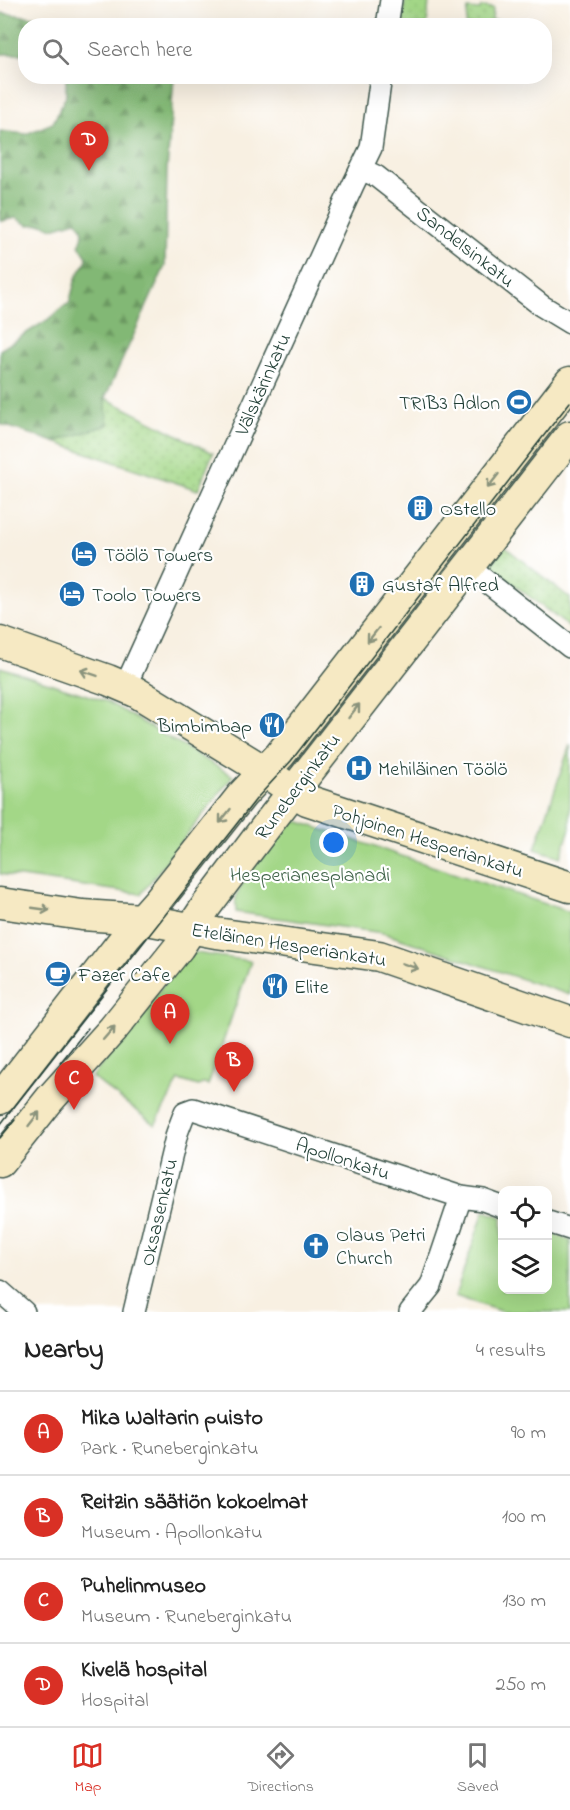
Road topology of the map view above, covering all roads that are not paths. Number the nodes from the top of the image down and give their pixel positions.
1 (391, 0) edge
2 (388, 18) edge
3 (380, 84) edge
4 (361, 169) junction
5 (570, 323) edge
6 (570, 382) edge
7 (570, 435) edge
8 (467, 566) junction
9 (0, 642) edge
10 (570, 647) edge
11 (124, 687) junction
12 (264, 771) junction
13 (293, 791) junction
14 (570, 887) edge
15 (0, 903) edge
16 (82, 915) junction
17 (142, 919) junction
18 (191, 928) junction
19 (104, 966) junction
20 (570, 1022) edge
21 (0, 1099) edge
22 (185, 1112) joint
23 (0, 1162) edge
24 (461, 1197) junction
25 (498, 1206) edge
26 (552, 1223) edge
27 (570, 1229) edge
28 (0, 1291) edge
29 (24, 1312) edge
30 (134, 1312) edge
31 (410, 1312) edge

1 - 2 street
3 - 4 street, Välskärinkatu
4 - 5 street, Sandelsinkatu
4 - 11 street, Välskärinkatu
6 -> 12 main road, Runeberginkatu
7 - 8 main road, Runeberginkatu
8 - 10 street
13 -> 8 main road, Runeberginkatu
11 -> 9 main road, Pohjoinen Hesperiankatu
11 - 12 main road, Pohjoinen Hesperiankatu
12 - 13 main road, Pohjoinen Hesperiankatu
12 -> 17 main road, Runeberginkatu
13 - 14 main road, Pohjoinen Hesperiankatu
13 - 18 main road, Runeberginkatu
15 -> 16 main road, Eteläinen Hesperiankatu
16 - 17 main road, Eteläinen Hesperiankatu
16 - 19 main road
17 - 18 main road, Eteläinen Hesperiankatu
17 - 19 main road, Runeberginkatu
18 -> 20 main road, Eteläinen Hesperiankatu
23 -> 18 main road, Runeberginkatu
19 - 21 main road, Runeberginkatu
22 - 24 street, Apollonkatu
22 - 30 street, Oksasenkatu
24 - 25 street, Apollonkatu
24 - 31 street
26 - 27 street
28 - 29 street

